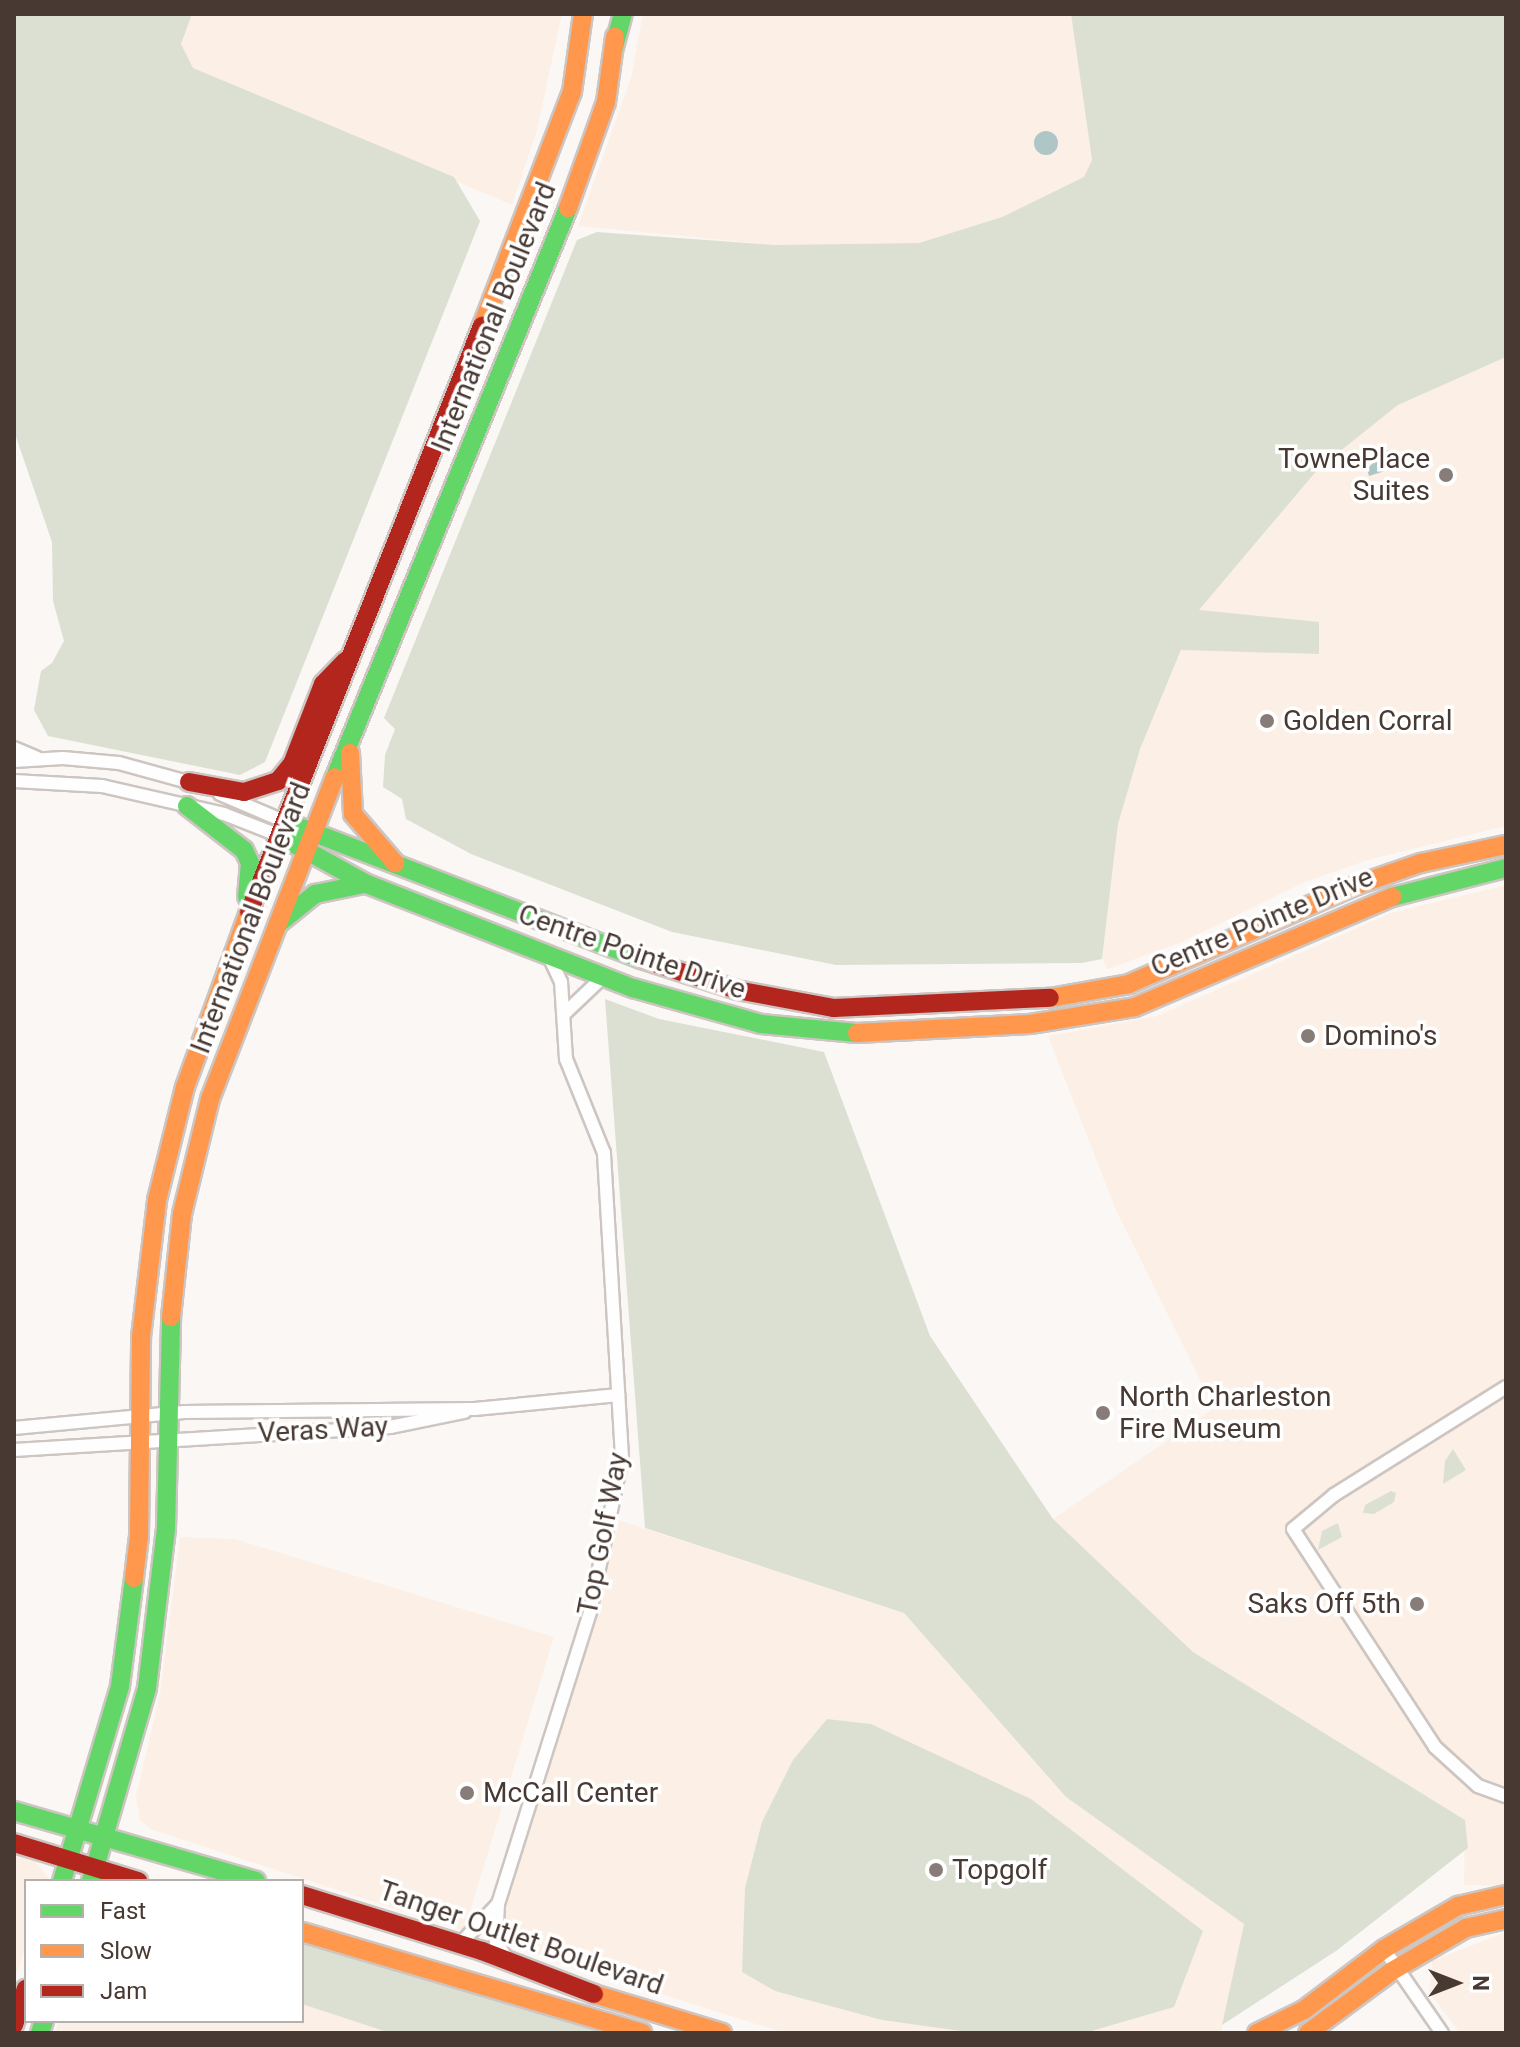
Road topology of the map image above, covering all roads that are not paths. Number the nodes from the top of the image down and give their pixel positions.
1 (583, 14) edge
2 (621, 14) edge
3 (352, 653) junction
4 (351, 742) junction
5 (14, 748) edge
6 (40, 760) junction
7 (14, 761) edge
8 (14, 781) edge
9 (189, 782) junction
10 (187, 806) junction
11 (283, 829) junction
12 (313, 833) junction
13 (1506, 845) edge
14 (305, 853) junction
15 (1506, 868) edge
16 (401, 869) junction
17 (367, 884) junction
18 (242, 929) junction
19 (272, 930) junction
20 (549, 956) junction
21 (603, 977) junction
22 (564, 1014) junction
23 (1506, 1387) edge
24 (618, 1395) junction
25 (475, 1409) junction
26 (168, 1415) junction
27 (140, 1418) junction
28 (14, 1428) edge
29 (168, 1439) junction
30 (140, 1440) junction
31 (14, 1450) edge
32 (1506, 1796) edge
33 (14, 1811) edge
34 (76, 1830) junction
35 (106, 1838) junction
36 (14, 1843) edge
37 (69, 1861) junction
38 (93, 1875) edge
39 (63, 1879) edge
40 (123, 1879) edge
41 (249, 1879) edge
42 (1506, 1895) edge
43 (304, 1896) edge
44 (498, 1904) junction
45 (1506, 1919) edge
46 (304, 1933) edge
47 (460, 1944) junction
48 (1384, 1949) junction
49 (509, 1962) junction
50 (1400, 1967) junction
51 (24, 1995) edge
52 (14, 2025) edge
53 (642, 2033) edge
54 (722, 2033) edge
55 (1257, 2033) edge
56 (1308, 2033) edge
57 (1442, 2033) edge

1 - 3 main road, International Boulevard
2 - 4 main road, International Boulevard
3 - 9 main road
3 - 11 main road, International Boulevard
4 - 12 main road, International Boulevard
4 - 16 main road
5 - 6 street
6 - 7 street
6 - 9 street
8 - 10 street
9 - 11 street
10 - 11 street
10 - 18 main road
11 - 12 main road, Centre Pointe Drive
11 - 14 main road, Centre Pointe Drive
11 - 18 main road, International Boulevard
12 - 14 main road, International Boulevard
12 - 16 main road, Centre Pointe Drive
13 - 16 main road, Centre Pointe Drive
14 - 17 main road, Centre Pointe Drive
14 - 19 main road, International Boulevard
15 - 21 main road, Centre Pointe Drive
17 - 19 main road
17 - 20 main road, Centre Pointe Drive
18 - 27 main road, International Boulevard
19 - 26 main road, International Boulevard
20 - 21 main road, Centre Pointe Drive
20 - 22 street, Top Golf Way
21 - 22 street
22 - 24 street, Top Golf Way
23 - 32 street
24 - 25 street, Veras Way
24 - 44 street, Top Golf Way
25 - 26 street, Veras Way
25 - 29 street, Veras Way
26 - 27 street, Veras Way
26 - 29 main road, International Boulevard
27 - 28 street, Veras Way
27 - 30 main road, International Boulevard
29 - 30 street, Veras Way
29 - 35 main road, International Boulevard
30 - 31 street, Veras Way
30 - 34 main road, International Boulevard
33 - 34 main road
34 - 35 main road
34 - 37 main road, International Boulevard
35 - 38 main road, International Boulevard
35 - 41 main road
36 - 37 main road
37 - 38 main road
37 - 39 main road, International Boulevard
38 - 40 main road
42 - 48 main road
43 - 47 main road, Tanger Outlet Boulevard
44 - 47 street, Top Golf Way
44 - 49 street, Top Golf Way
45 - 50 main road
46 - 53 main road, Tanger Outlet Boulevard
47 - 49 main road, Tanger Outlet Boulevard
48 - 50 street
48 - 55 main road
49 - 54 main road, Tanger Outlet Boulevard
50 - 56 main road
50 - 57 street
51 - 52 main road

